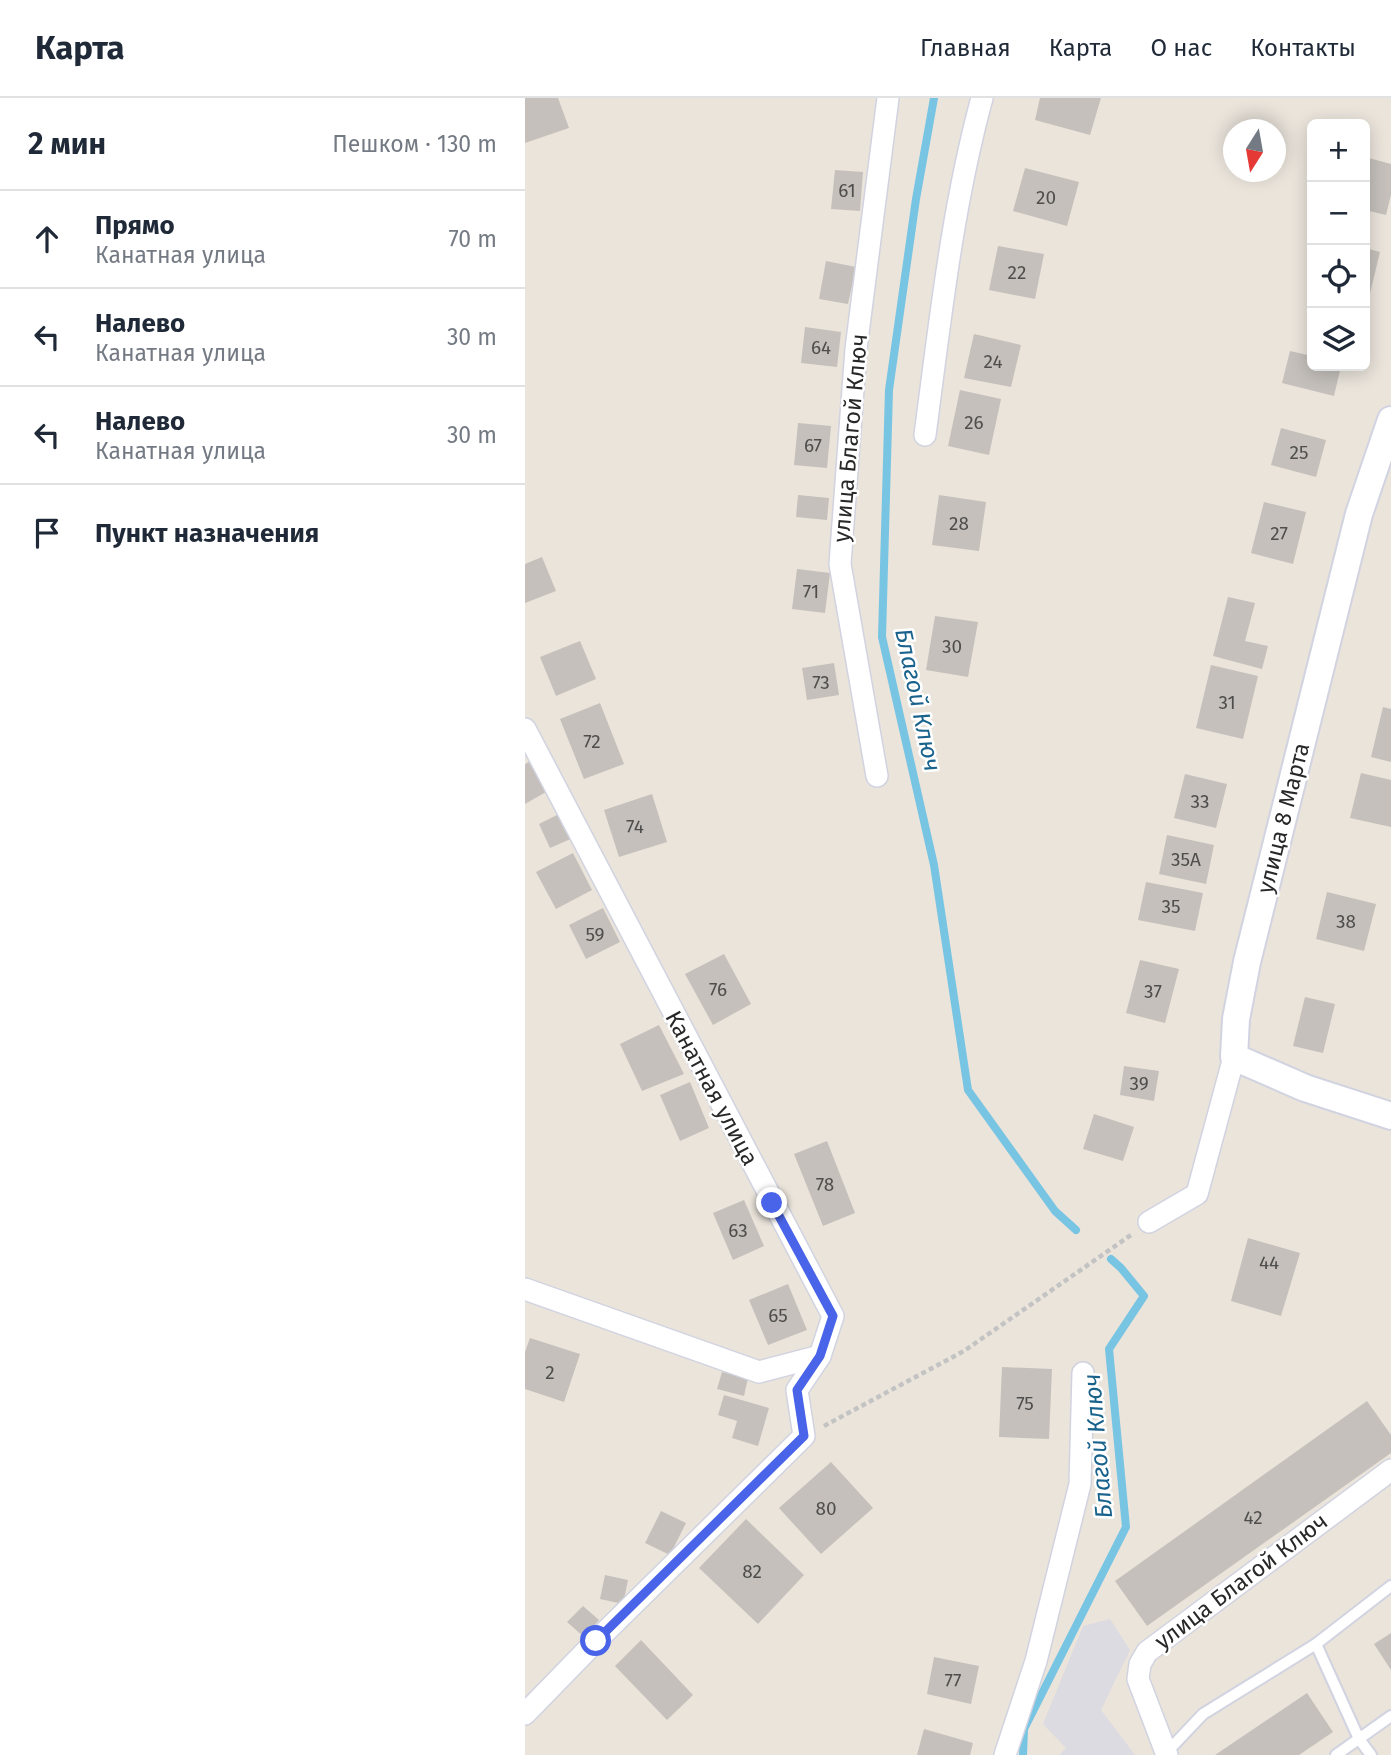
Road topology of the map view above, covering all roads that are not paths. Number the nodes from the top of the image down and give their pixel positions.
1 (888, 98) edge
2 (982, 98) edge
3 (1391, 420) edge
4 (925, 435) dead end
5 (525, 729) edge
6 (877, 776) dead end
7 (1234, 1057) junction
8 (1391, 1116) edge
9 (1149, 1222) road end
10 (525, 1289) edge
11 (820, 1356) junction
12 (1083, 1373) dead end
13 (1391, 1470) edge
14 (1391, 1586) edge
15 (1316, 1644) junction
16 (525, 1714) edge
17 (1391, 1716) edge
18 (1359, 1740) junction
19 (1167, 1754) edge
20 (1005, 1755) edge
21 (1336, 1755) edge
22 (1371, 1755) edge

1 - 6 street, улица Благой Ключ
2 - 4 street
3 - 7 street, улица 8 Марта
5 - 11 street, Канатная улица
7 - 8 street
7 - 9 street
10 - 11 street
11 - 16 street, Канатная улица
12 - 20 street
13 - 19 street, улица Благой Ключ
14 - 15 lane
15 - 18 lane
15 - 19 lane
17 - 18 lane
18 - 21 lane
18 - 22 lane

